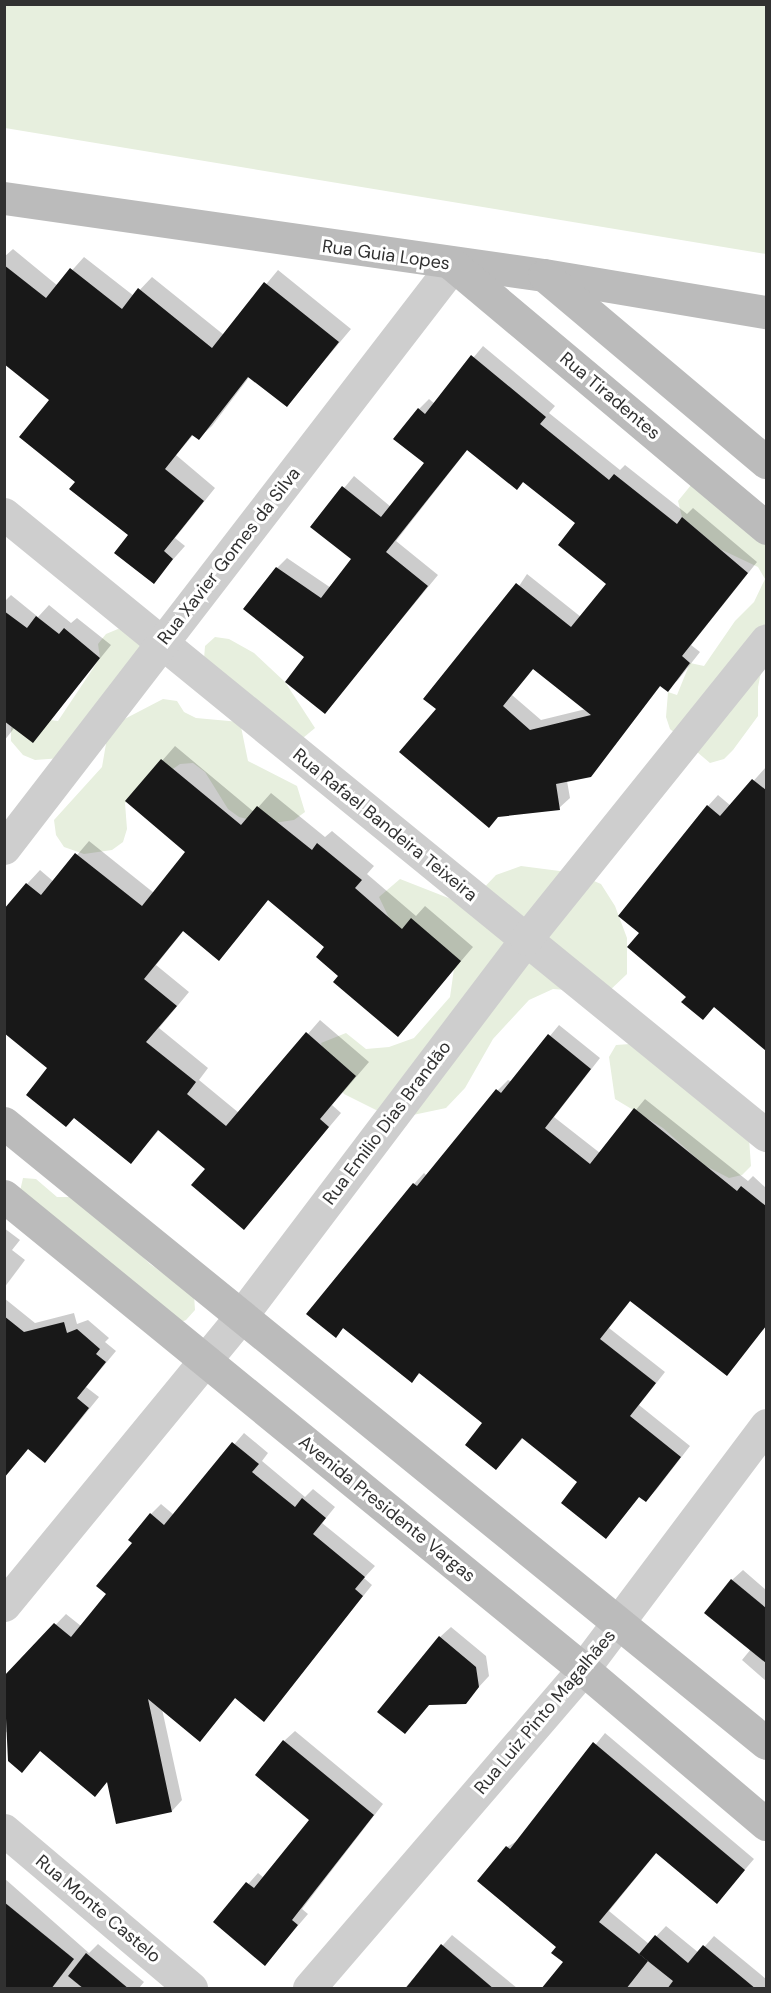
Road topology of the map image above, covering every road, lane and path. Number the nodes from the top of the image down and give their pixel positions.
1 (4, 198) edge
2 (453, 265) junction
3 (544, 275) junction
4 (766, 312) edge
5 (766, 462) edge
6 (4, 514) edge
7 (766, 528) edge
8 (766, 640) edge
9 (162, 643) junction
10 (4, 848) edge
11 (526, 939) junction
12 (4, 1123) edge
13 (766, 1135) edge
14 (4, 1196) edge
15 (241, 1316) junction
16 (205, 1361) junction
17 (766, 1425) edge
18 (4, 1605) edge
19 (621, 1622) junction
20 (583, 1669) junction
21 (766, 1743) edge
22 (766, 1824) edge
23 (4, 1830) edge
24 (191, 1989) edge
25 (309, 1989) edge

1 - 2 main road, Rua Guia Lopes
2 - 3 main road, Rua Guia Lopes
2 - 7 main road, Rua Tiradentes
2 - 9 street, Rua Xavier Gomes da Silva
3 - 4 main road, Rua Guia Lopes
3 - 5 main road
6 - 9 street, Rua Rafael Bandeira Teixeira
8 - 11 street, Rua Emilio Dias Brandão
9 - 10 street, Rua Xavier Gomes da Silva
9 - 11 street, Rua Rafael Bandeira Teixeira
11 - 13 street, Rua Rafael Bandeira Teixeira
11 - 15 street, Rua Emilio Dias Brandão
12 - 15 main road
14 - 16 main road, Avenida Presidente Vargas
15 - 16 street, Rua Emilio Dias Brandão
15 - 19 main road
16 - 18 street, Rua Emilio Dias Brandão
16 - 20 main road, Avenida Presidente Vargas
17 - 19 street, Rua Luiz Pinto Magalhães
19 - 20 street, Rua Luiz Pinto Magalhães
19 - 21 main road
20 - 22 main road, Avenida Presidente Vargas
20 - 25 street, Rua Luiz Pinto Magalhães
23 - 24 street, Rua Monte Castelo

